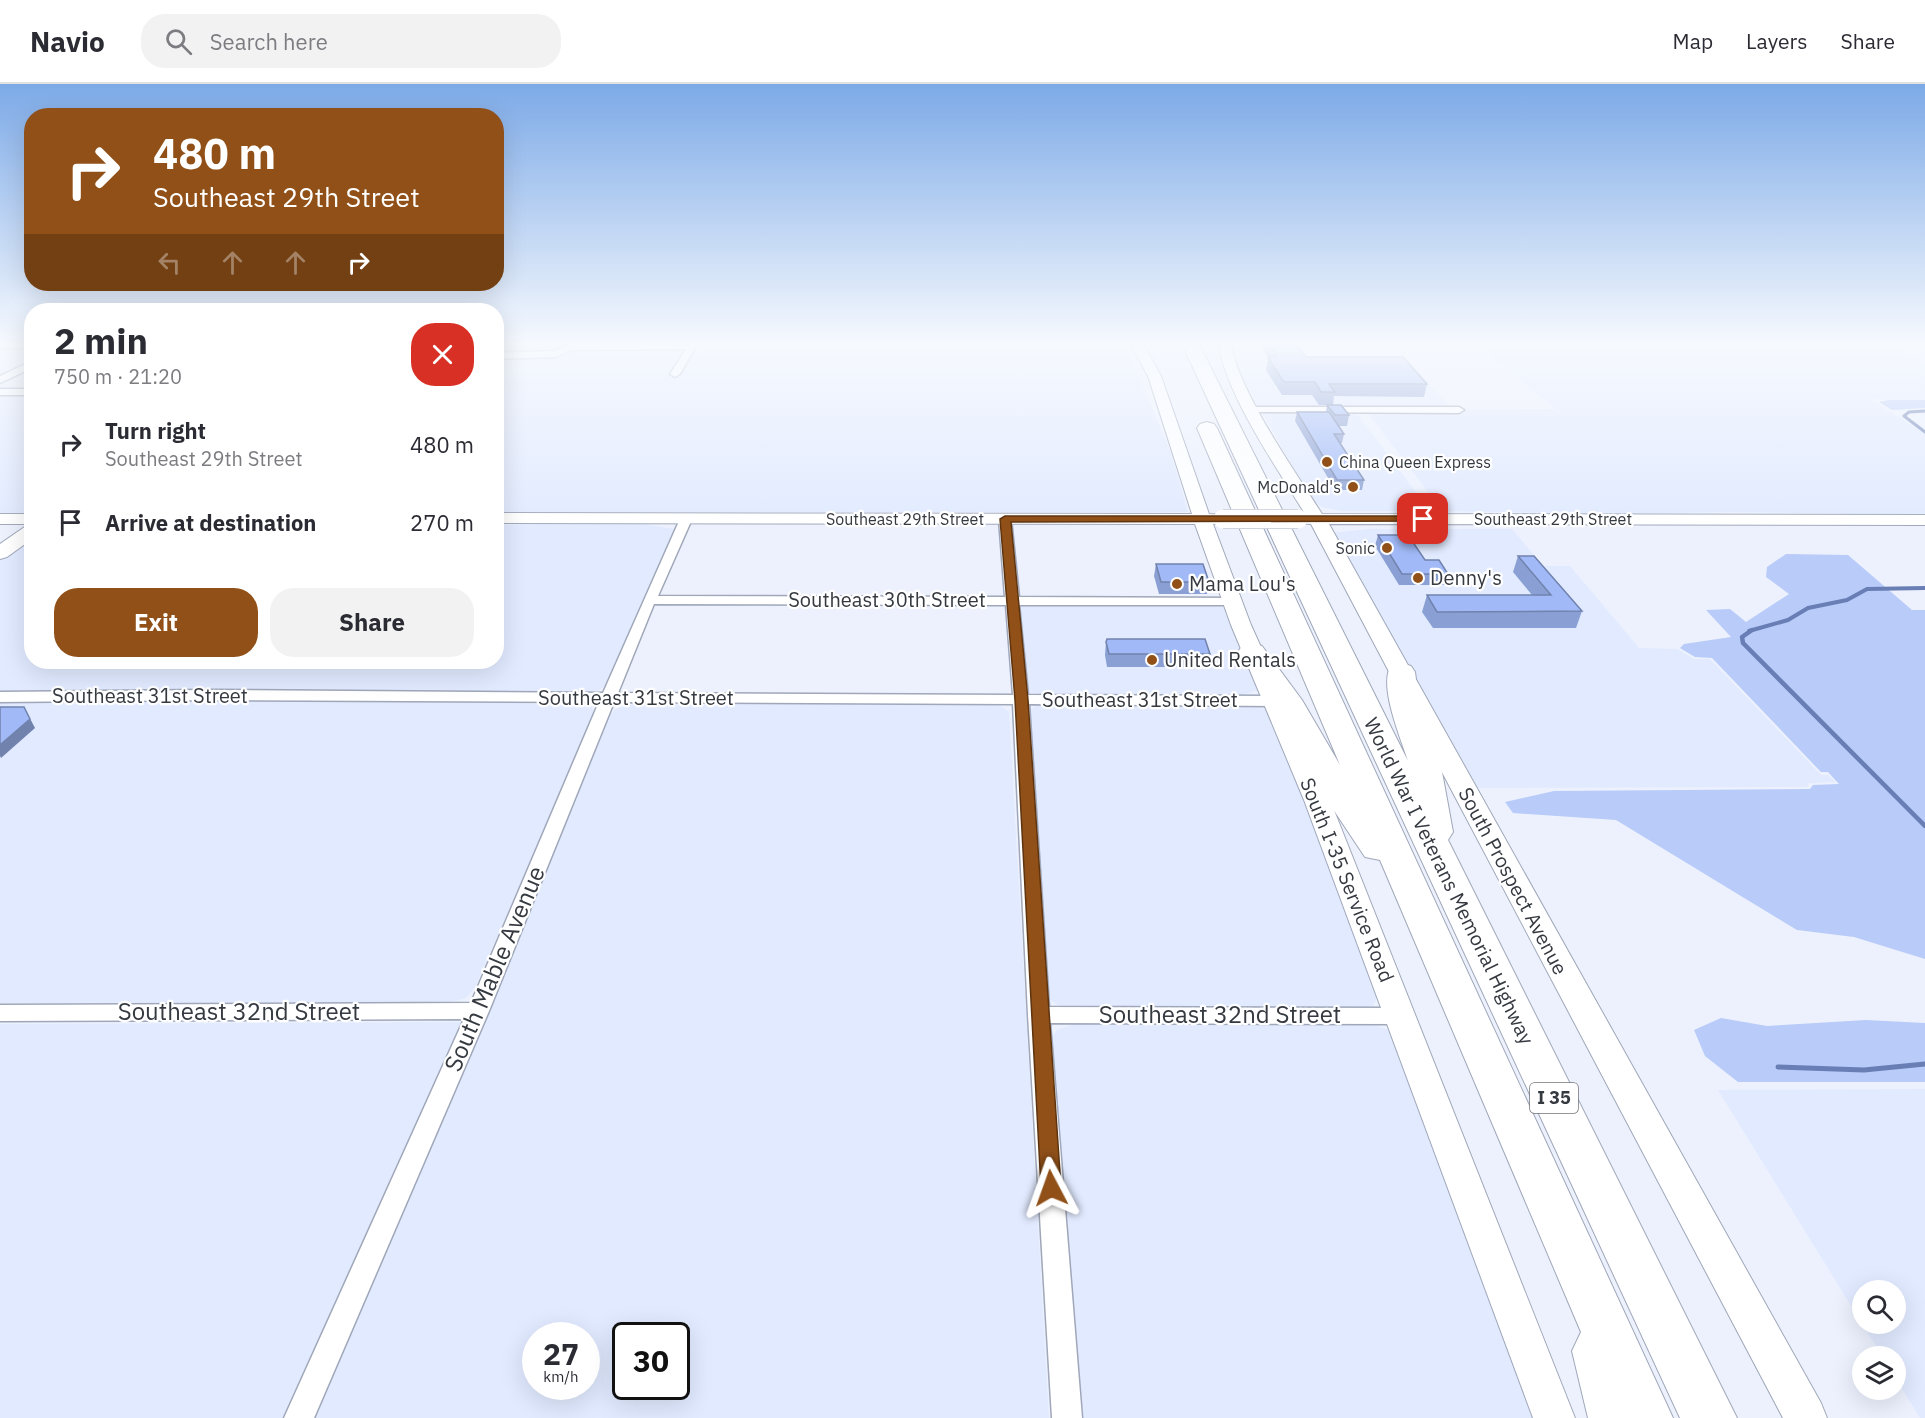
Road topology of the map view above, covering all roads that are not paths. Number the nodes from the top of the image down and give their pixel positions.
1 (1166, 406) edge
2 (1220, 406) edge
3 (1250, 406) edge
4 (1199, 409) dead end
5 (1252, 410) junction
6 (1459, 410) dead end
7 (504, 518) edge
8 (0, 519) edge
9 (24, 519) edge
10 (686, 519) junction
11 (1005, 519) junction
12 (1202, 519) junction
13 (1308, 519) junction
14 (1925, 520) edge
15 (24, 536) edge
16 (0, 553) edge
17 (649, 600) junction
18 (1013, 600) junction
19 (1233, 601) junction
20 (1252, 652) junction
21 (1401, 672) junction
22 (0, 697) edge
23 (609, 698) junction
24 (1021, 700) junction
25 (1272, 701) junction
26 (1443, 871) junction
27 (1424, 919) junction
28 (478, 1011) junction
29 (0, 1013) edge
30 (1039, 1015) junction
31 (1401, 1016) junction
32 (1579, 1268) junction
33 (1664, 1326) junction
34 (299, 1418) edge
35 (1067, 1418) edge
36 (1554, 1418) edge
37 (1616, 1418) edge
38 (1645, 1418) edge
39 (1709, 1418) edge
40 (1727, 1418) edge
41 (1806, 1418) edge

1 - 12 main road, South I-35 Service Road
2 - 26 highway, World War I Veterans Memorial Highway / I 35
3 - 5 main road, South Prospect Avenue
4 - 27 highway, World War I Veterans Memorial Highway / I 35
5 - 6 street
5 - 13 main road, South Prospect Avenue
7 - 10 main road, Southeast 29th Street
8 - 9 main road
10 - 11 main road, Southeast 29th Street
10 - 17 street, South Mable Avenue
11 - 12 main road, Southeast 29th Street
11 - 18 street
12 - 13 main road, Southeast 29th Street, bridge
12 - 19 main road, South I-35 Service Road
13 - 14 main road, Southeast 29th Street
13 - 21 main road, South Prospect Avenue
15 - 16 main road
17 - 18 street, Southeast 30th Street
17 - 23 street, South Mable Avenue
18 - 19 street, Southeast 30th Street
18 - 24 street
19 - 20 main road, South I-35 Service Road
20 - 25 main road, South I-35 Service Road
20 - 27 highway
21 - 26 highway
21 - 41 main road, South Prospect Avenue
22 - 23 street, Southeast 31st Street
23 - 24 street, Southeast 31st Street
23 - 28 street, South Mable Avenue
24 - 25 street, Southeast 31st Street
24 - 30 street
25 - 31 main road, South I-35 Service Road
26 - 33 highway, World War I Veterans Memorial Highway / I 35
27 - 32 highway, World War I Veterans Memorial Highway / I 35
28 - 29 street, Southeast 32nd Street
28 - 34 street, South Mable Avenue
30 - 31 street, Southeast 32nd Street
30 - 35 street
31 - 36 main road, South I-35 Service Road
32 - 37 highway
32 - 38 highway, World War I Veterans Memorial Highway / I 35
33 - 39 highway, World War I Veterans Memorial Highway / I 35
33 - 40 highway

